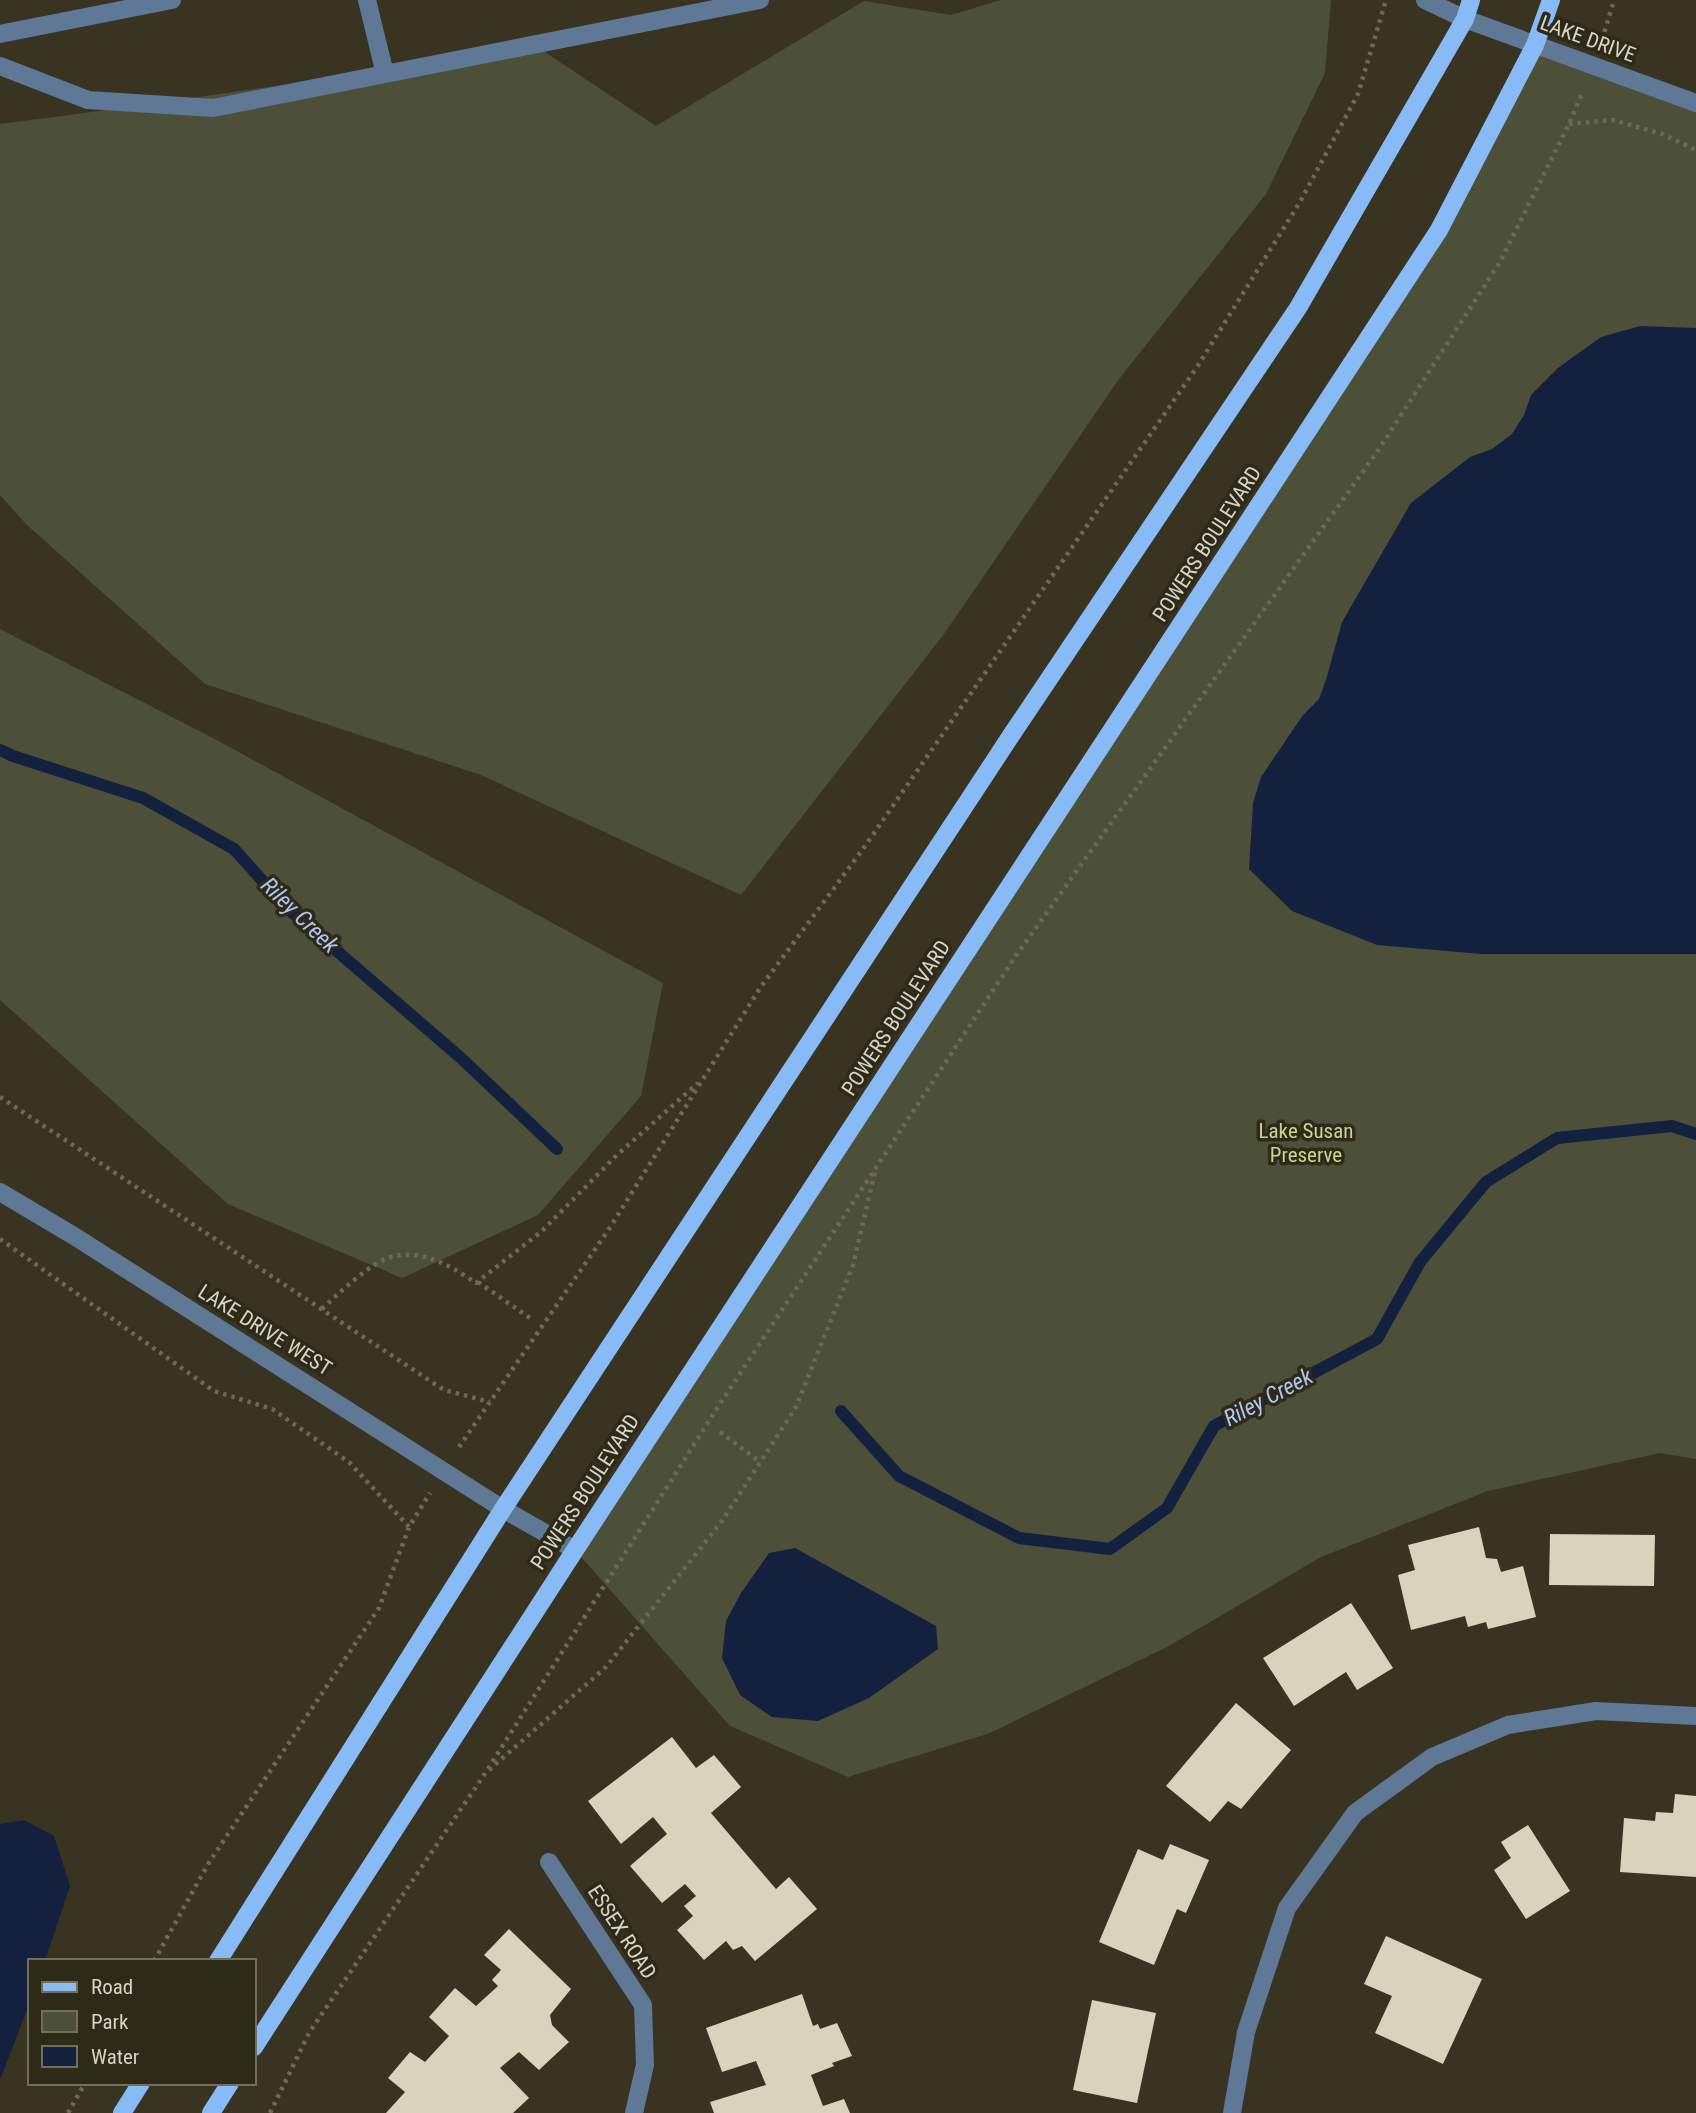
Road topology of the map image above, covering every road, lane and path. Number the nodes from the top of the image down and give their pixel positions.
1 (172, 0) edge
2 (367, 0) edge
3 (760, 0) edge
4 (1386, 0) edge
5 (1425, 0) edge
6 (1471, 0) edge
7 (1551, 0) edge
8 (1614, 0) edge
9 (1465, 19) junction
10 (0, 34) edge
11 (1535, 44) junction
12 (1595, 65) junction
13 (0, 66) edge
14 (385, 74) junction
15 (1696, 103) edge
16 (1569, 124) junction
17 (1696, 150) edge
18 (704, 1078) junction
19 (0, 1097) edge
20 (876, 1167) junction
21 (0, 1192) edge
22 (0, 1239) edge
23 (478, 1282) junction
24 (322, 1309) junction
25 (530, 1318) dead end
26 (490, 1402) junction
27 (720, 1432) dead end
28 (760, 1462) junction
29 (443, 1471) junction
30 (503, 1509) junction
31 (409, 1527) junction
32 (575, 1550) junction
33 (1696, 1716) edge
34 (484, 1776) junction
35 (549, 1862) dead end
36 (155, 1959) edge
37 (219, 1959) edge
38 (256, 2044) edge
39 (84, 2085) edge
40 (140, 2085) edge
41 (229, 2085) edge
42 (68, 2113) edge
43 (122, 2113) edge
44 (211, 2113) edge
45 (270, 2113) edge
46 (634, 2113) edge
47 (1232, 2113) edge

1 - 10 street
2 - 14 street
3 - 14 street
4 - 18 path
5 - 9 street, LAKE DRIVE
6 - 9 main road
7 - 11 main road, POWERS BOULEVARD
8 - 12 path
9 - 11 street, LAKE DRIVE
9 - 30 main road
11 - 12 street, LAKE DRIVE
11 - 32 main road, POWERS BOULEVARD
12 - 15 street, LAKE DRIVE
12 - 16 path
13 - 14 street
16 - 17 path
16 - 20 path
18 - 23 path
18 - 26 path
19 - 24 path
20 - 28 path
20 - 34 path
21 - 29 street, LAKE DRIVE WEST
22 - 31 path
23 - 24 path
23 - 25 path
24 - 26 path
26 - 29 path
27 - 28 path
28 - 34 path
29 - 30 street, LAKE DRIVE WEST
29 - 31 path
30 - 32 street, LAKE DRIVE WEST
30 - 37 main road
31 - 36 path
32 - 38 main road, POWERS BOULEVARD
33 - 47 street
34 - 45 path
35 - 46 street, ESSEX ROAD
39 - 42 path
40 - 43 main road
41 - 44 main road

